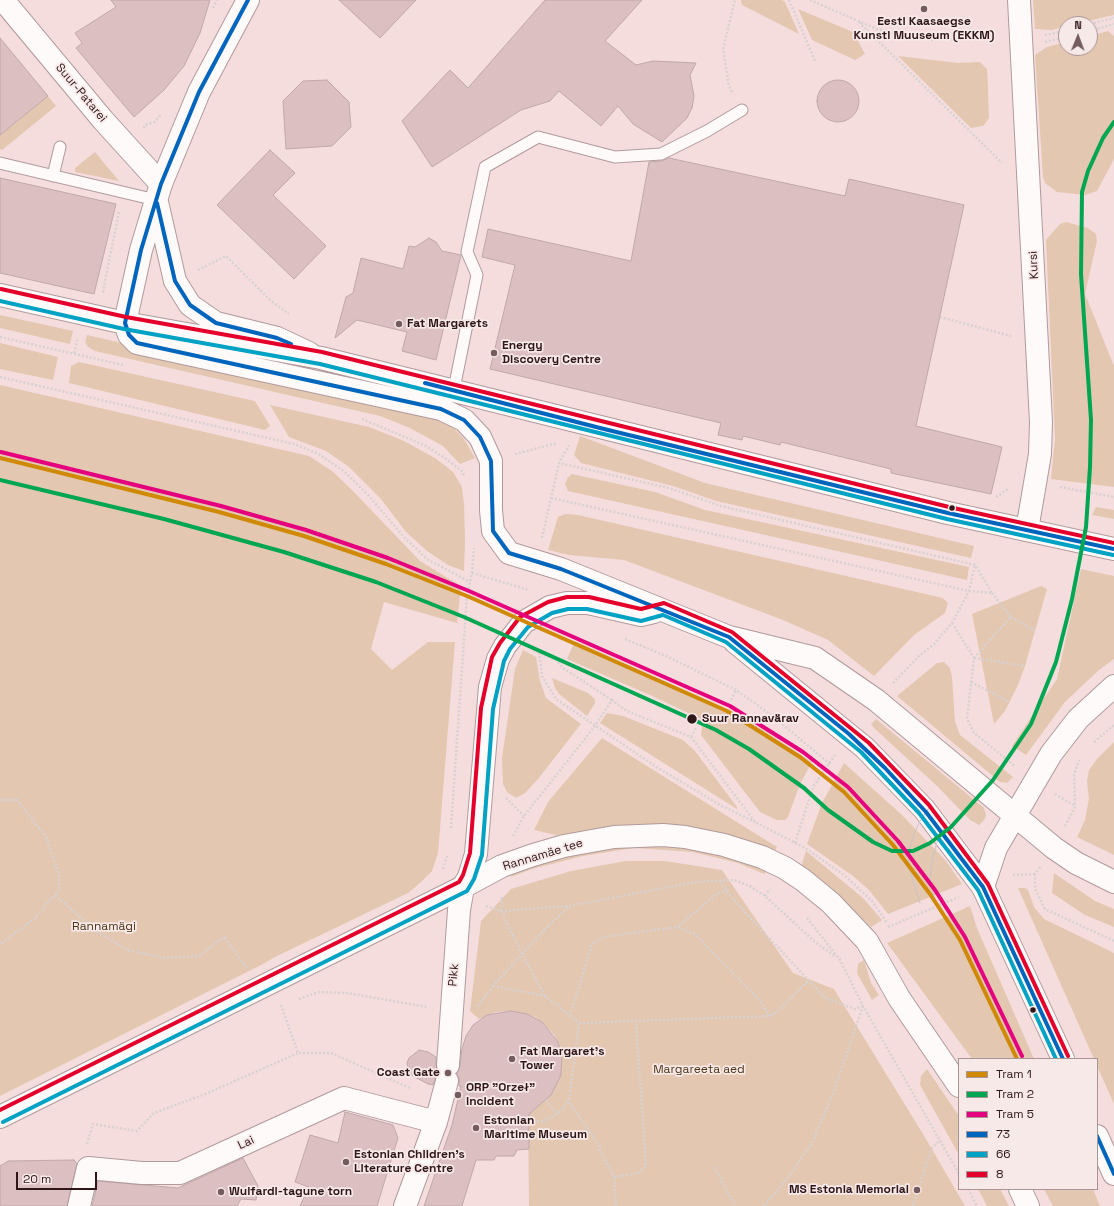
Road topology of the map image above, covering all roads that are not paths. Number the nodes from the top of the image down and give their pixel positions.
1 (3, 0) edge
2 (248, 0) edge
3 (1019, 0) edge
4 (742, 110) road end
5 (60, 147) dead end
6 (0, 164) edge
7 (54, 176) junction
8 (159, 192) junction
9 (0, 295) edge
10 (125, 324) junction
11 (321, 358) junction
12 (454, 389) junction
13 (1027, 530) junction
14 (1114, 548) edge
15 (663, 609) junction
16 (729, 637) junction
17 (1114, 686) edge
18 (1014, 816) junction
19 (1114, 882) edge
20 (463, 886) junction
21 (983, 887) junction
22 (1063, 1058) edge
23 (958, 1085) edge
24 (0, 1118) edge
25 (436, 1122) junction
26 (1098, 1138) edge
27 (1114, 1174) edge
28 (1020, 1190) edge
29 (79, 1206) edge
30 (405, 1206) edge
31 (1028, 1206) edge

1 - 8 main road, Suur-Patarei
2 - 8 main road
3 - 13 main road, Kursi
4 - 12 lane
5 - 7 lane
6 - 7 lane
7 - 8 lane
8 - 10 main road
8 - 11 main road
9 - 10 main road
10 - 11 main road
10 - 15 main road
11 - 12 main road
12 - 13 main road
13 - 14 main road
15 - 16 main road
15 - 20 main road
16 - 18 main road
16 - 21 main road
17 - 18 main road
18 - 19 main road
18 - 21 main road
20 - 23 main road, Rannamäe tee
20 - 24 main road, Rannamäe tee
20 - 25 main road, Pikk
21 - 22 main road
25 - 29 main road, Lai
25 - 30 main road, Pikk
26 - 27 main road
28 - 31 main road

